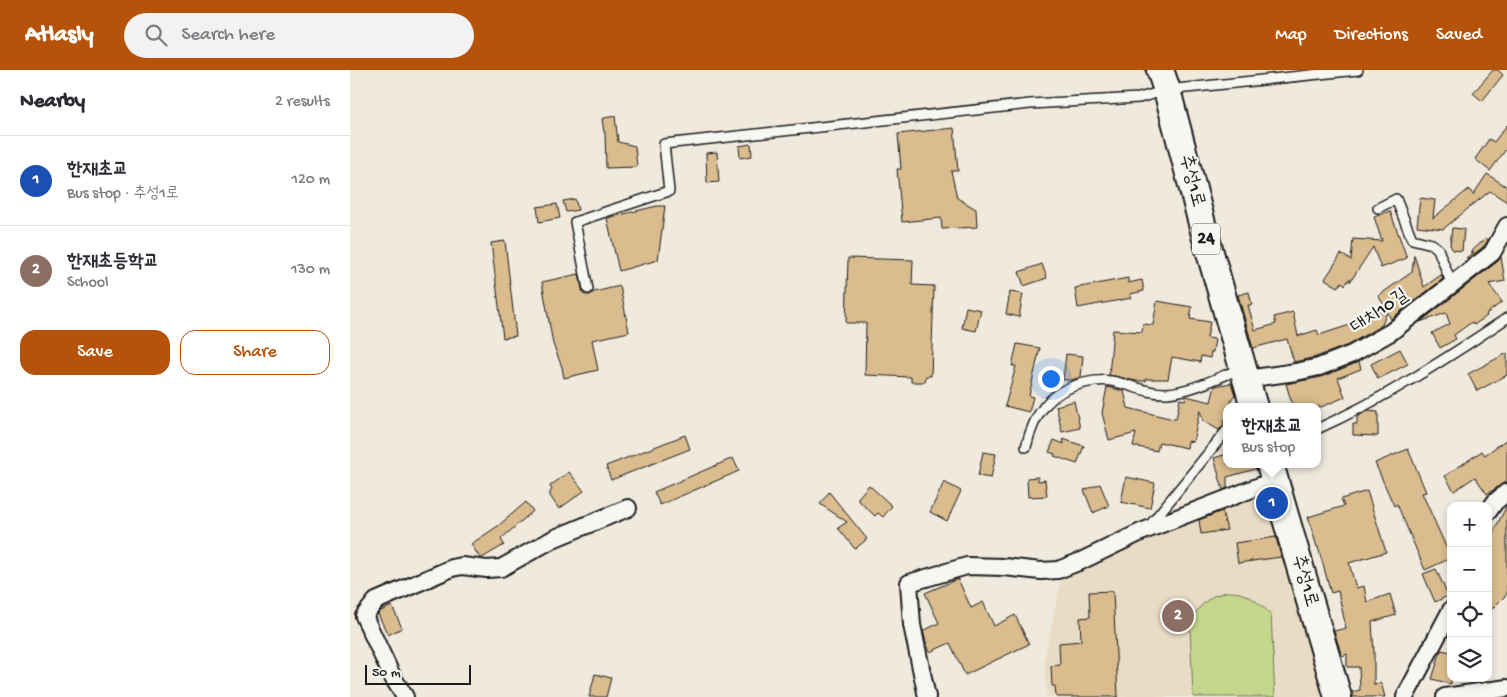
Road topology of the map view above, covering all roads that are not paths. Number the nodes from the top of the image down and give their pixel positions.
1 (1358, 70) edge
2 (1163, 80) edge
3 (1378, 208) dead end
4 (1507, 226) edge
5 (1452, 285) junction
6 (588, 289) dead end
7 (1507, 318) edge
8 (1244, 374) junction
9 (1253, 403) edge
10 (1321, 428) edge
11 (1223, 435) edge
12 (1026, 447) dead end
13 (1272, 472) edge
14 (1507, 492) edge
15 (1492, 506) edge
16 (628, 508) dead end
17 (1147, 530) junction
18 (1447, 618) edge
19 (1507, 688) edge
20 (405, 697) edge
21 (927, 697) edge
22 (1338, 697) edge
23 (1405, 697) edge
24 (1445, 697) edge

1 - 2 lane
2 - 6 lane
2 - 8 main road, 추성1로 / 24
3 - 5 lane
4 - 5 street, 대치10길
5 - 8 street, 대치10길
7 - 10 lane
8 - 9 main road, 추성1로 / 24
8 - 12 lane
11 - 17 lane
13 - 17 street
13 - 22 main road, 추성1로
14 - 15 street
16 - 20 street
17 - 21 street
18 - 23 street
19 - 24 street

